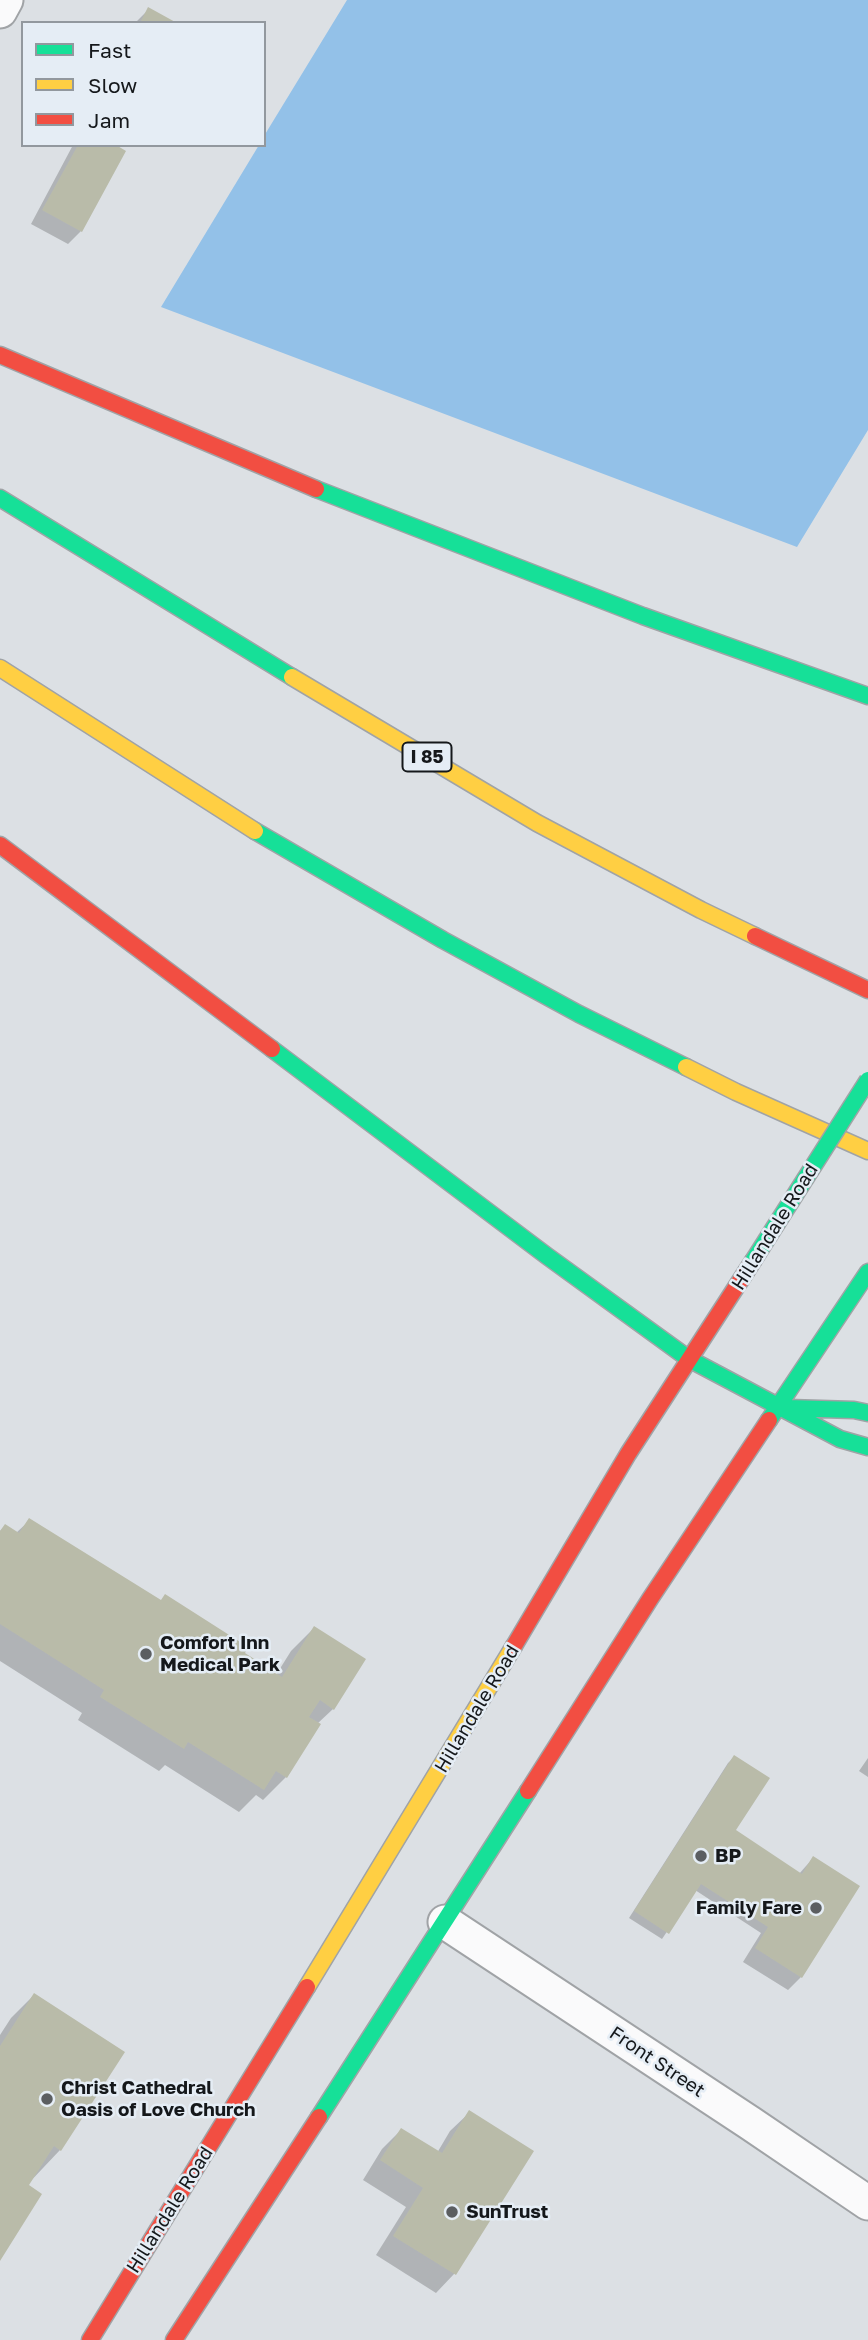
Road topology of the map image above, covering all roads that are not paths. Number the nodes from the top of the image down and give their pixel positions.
1 (6, 0) edge
2 (0, 11) edge
3 (0, 355) edge
4 (0, 498) edge
5 (0, 668) edge
6 (868, 696) edge
7 (0, 845) edge
8 (868, 990) edge
9 (868, 1080) edge
10 (868, 1151) edge
11 (868, 1272) edge
12 (689, 1359) junction
13 (779, 1408) junction
14 (868, 1413) edge
15 (868, 1447) edge
16 (445, 1923) junction
17 (868, 2203) edge
18 (90, 2340) edge
19 (174, 2340) edge

1 - 2 street
3 - 6 main road
4 - 8 main road, I 85
5 - 10 main road
7 - 12 main road
9 - 12 main road, Hillandale Road, bridge
11 - 13 main road
12 - 13 main road
12 - 18 main road, Hillandale Road
13 - 14 main road
13 - 15 main road
13 - 16 main road
16 - 17 street, Front Street
16 - 19 main road

